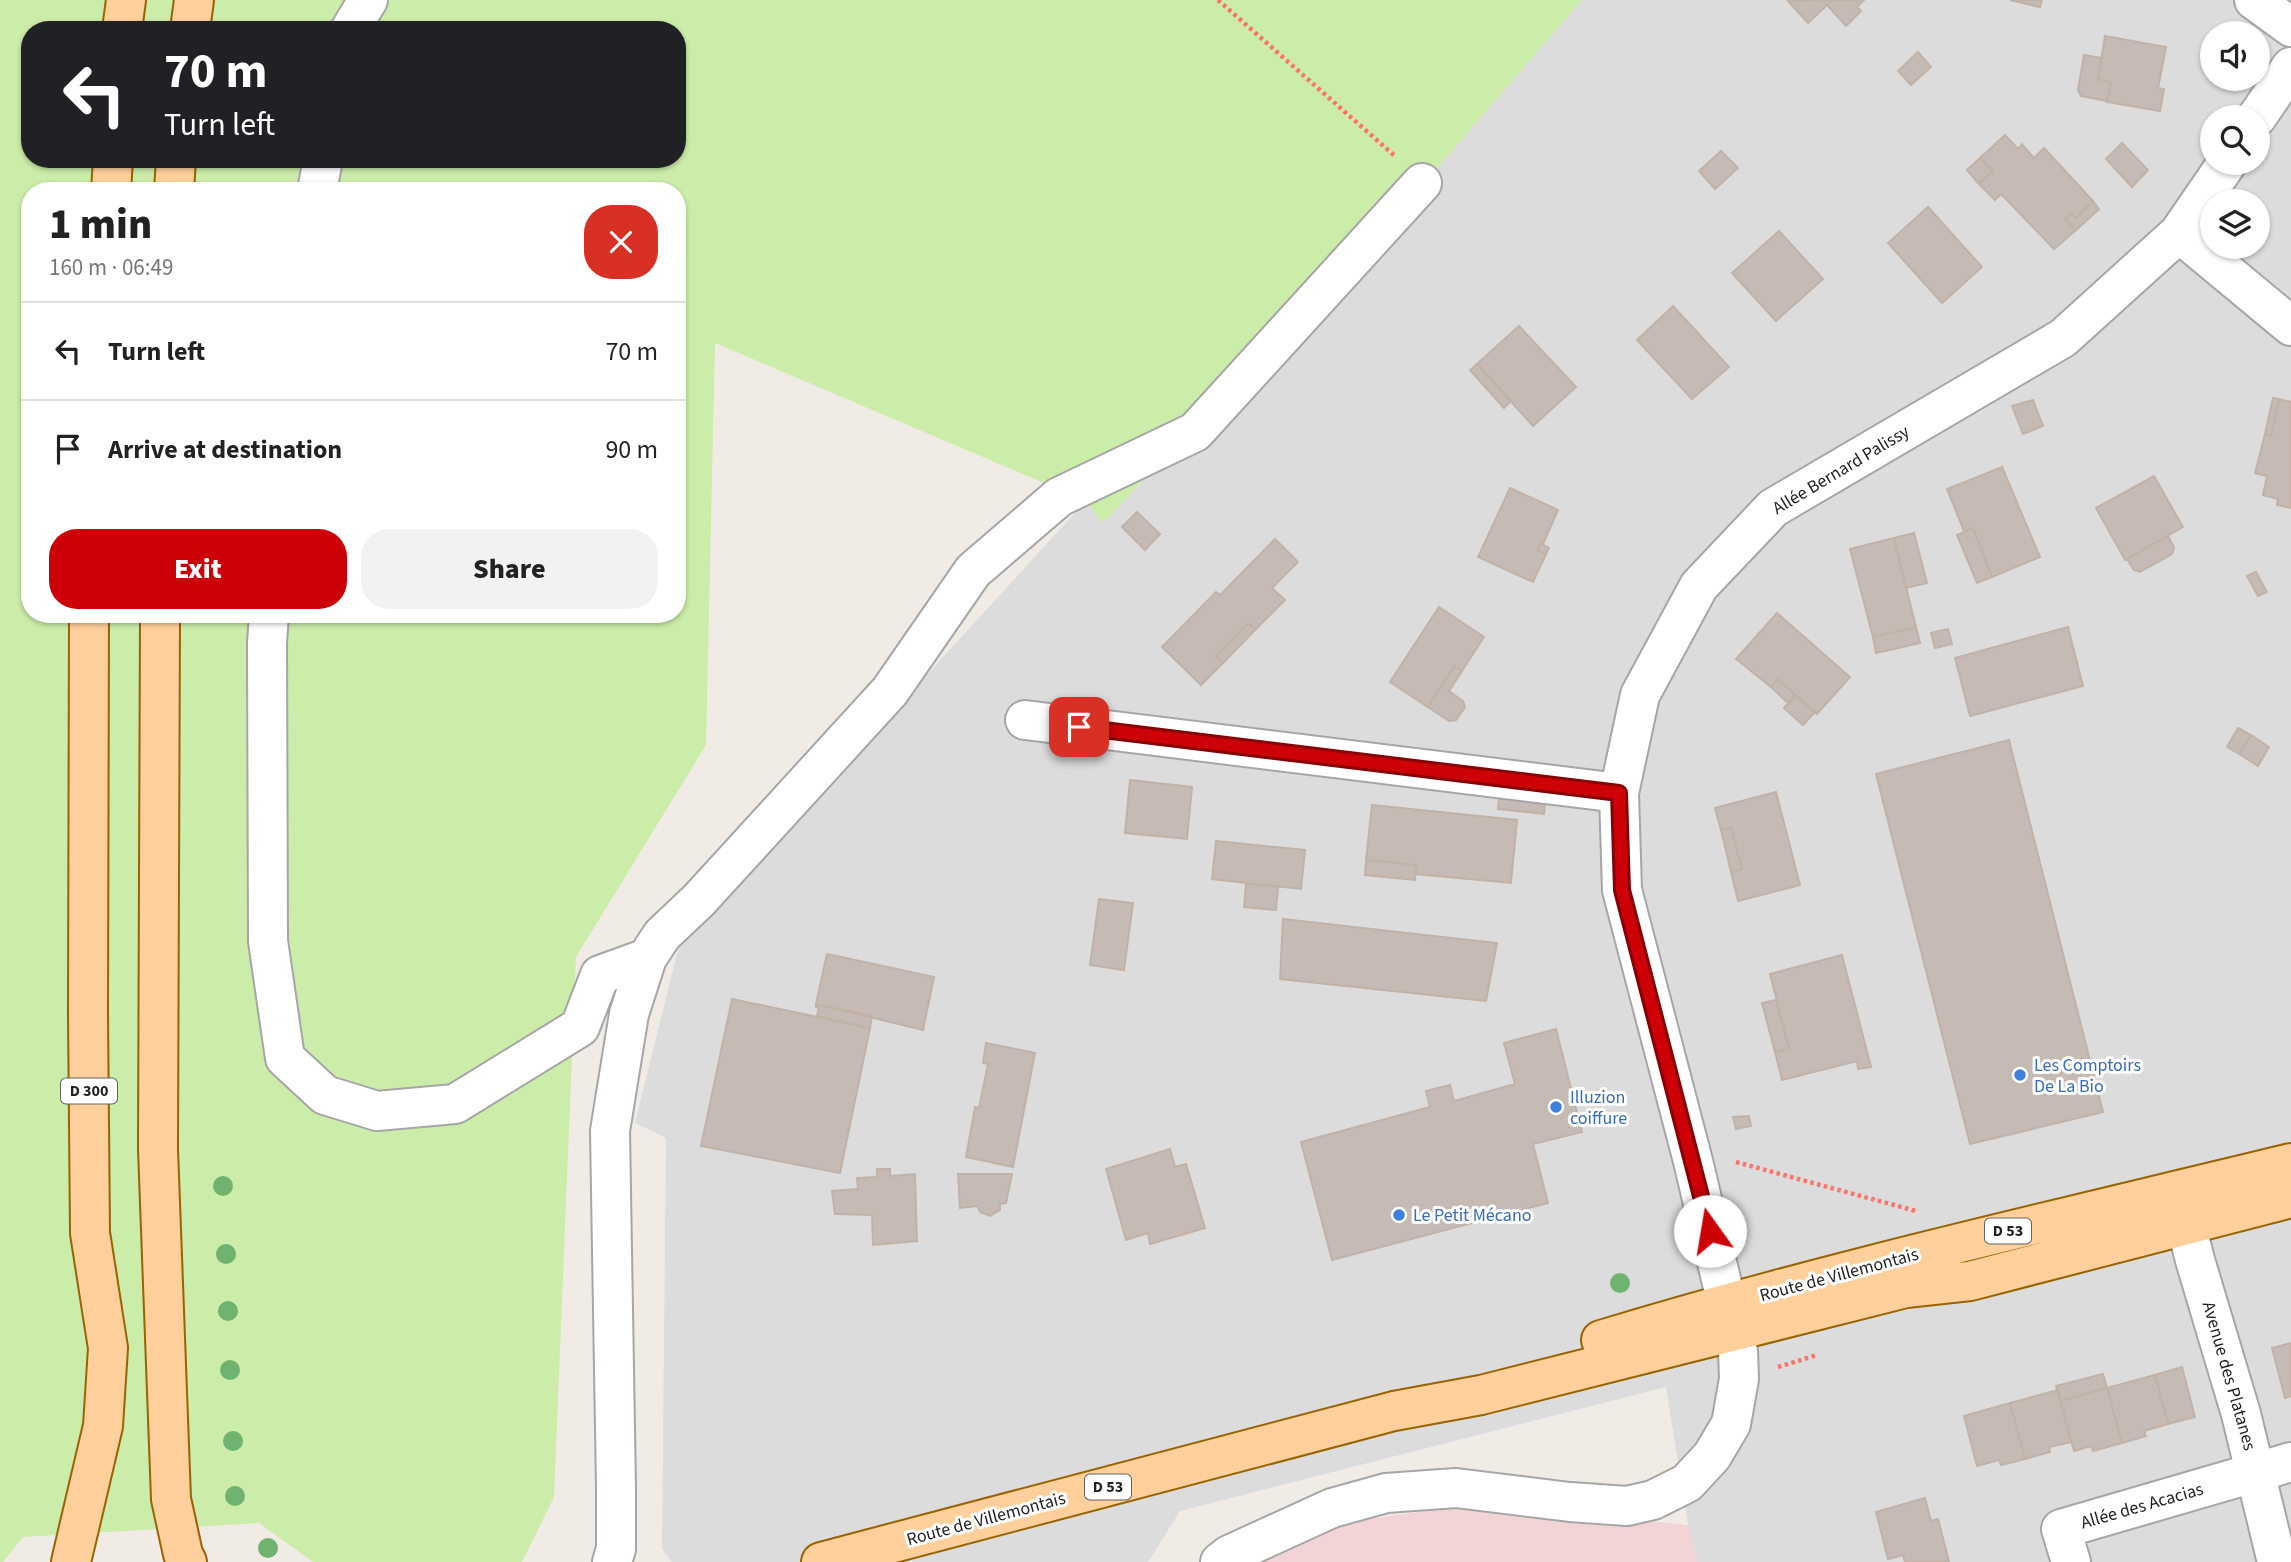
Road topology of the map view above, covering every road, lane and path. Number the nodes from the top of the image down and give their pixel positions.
1 (126, 0) edge
2 (194, 0) edge
3 (368, 0) edge
4 (1217, 0) edge
5 (2254, 0) edge
6 (123, 21) edge
7 (191, 21) edge
8 (355, 21) edge
9 (2291, 27) edge
10 (2291, 67) edge
11 (2265, 105) edge
12 (2219, 175) edge
13 (1422, 183) joint
14 (2179, 233) junction
15 (2291, 326) edge
16 (89, 623) edge
17 (160, 623) edge
18 (268, 623) edge
19 (1025, 720) dead end
20 (1619, 793) junction
21 (647, 958) junction
22 (1693, 1161) junction
23 (2291, 1163) edge
24 (2291, 1198) edge
25 (2182, 1208) junction
26 (1923, 1213) dead end
27 (1731, 1318) junction
28 (2273, 1467) edge
29 (617, 1558) edge
30 (71, 1562) edge
31 (187, 1562) edge
32 (821, 1562) edge
33 (1220, 1562) edge
34 (2071, 1562) edge
35 (2277, 1562) edge

1 - 6 main road
2 - 7 main road
3 - 8 street
4 - 13 path
5 - 9 street
10 - 11 street
12 - 14 street, Allée Bernard Palissy
13 - 21 street
14 - 15 street
14 - 20 street, Allée Bernard Palissy
16 - 30 main road, D 300
17 - 31 main road
18 - 21 street
19 - 20 street
20 - 22 street, Allée Bernard Palissy
21 - 29 street
22 - 26 path
22 - 27 street, Allée Bernard Palissy
23 - 25 main road, Route de Villemontais / D 53
24 - 25 main road, Route de Villemontais / D 53
25 - 27 main road, Route de Villemontais / D 53
25 - 28 street, Avenue des Platanes
27 - 32 main road, Route de Villemontais / D 53
27 - 33 street, Allée Bernard Palissy
28 - 34 street, Allée des Acacias
28 - 35 street, Avenue des Platanes

